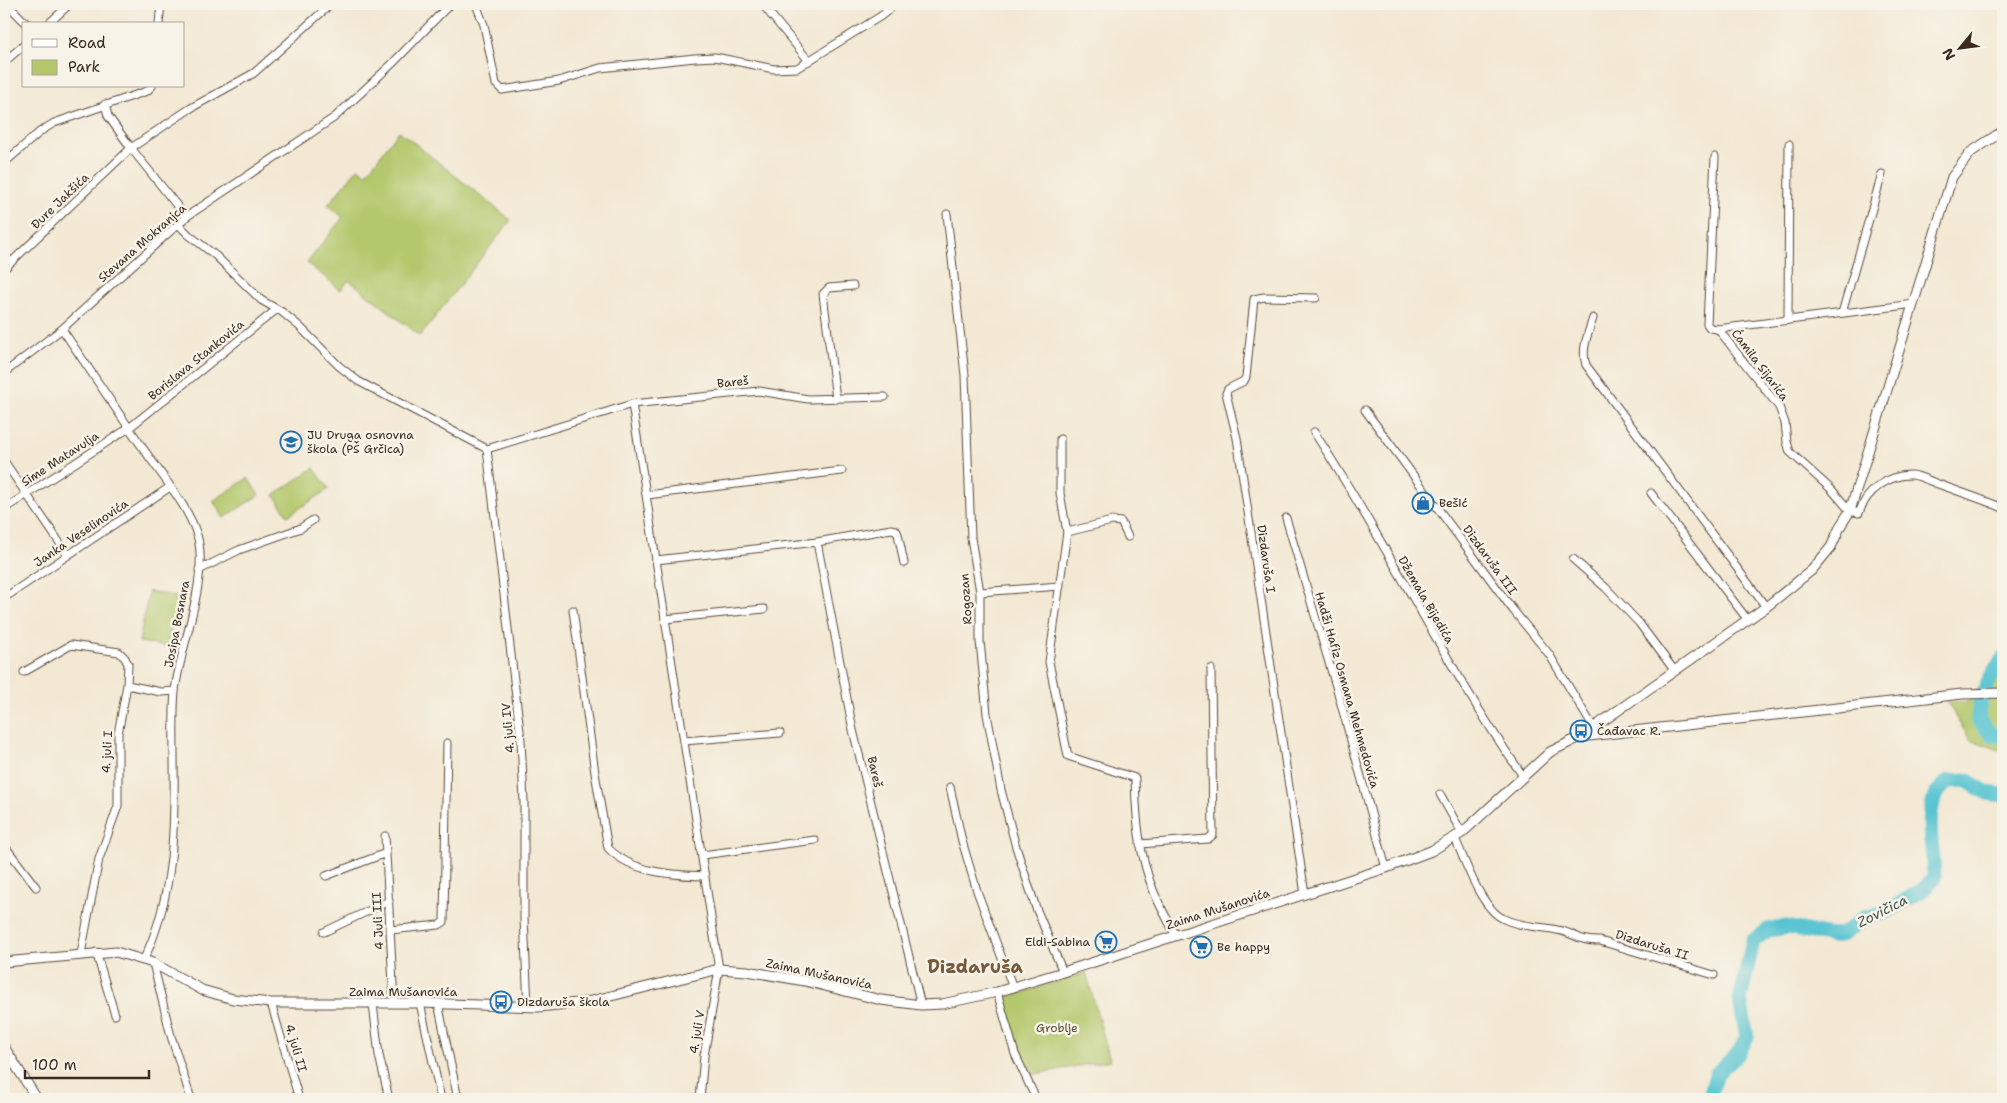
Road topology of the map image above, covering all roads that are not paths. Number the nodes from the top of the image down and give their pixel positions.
1 (7, 4) edge
2 (70, 4) edge
3 (161, 4) edge
4 (331, 4) edge
5 (450, 4) edge
6 (476, 4) edge
7 (762, 4) edge
8 (896, 4) edge
9 (25, 22) edge
10 (50, 22) edge
11 (159, 22) edge
12 (22, 47) edge
13 (809, 61) junction
14 (4, 62) edge
15 (150, 88) edge
16 (105, 104) junction
17 (2003, 131) edge
18 (1789, 144) dead end
19 (131, 148) junction
20 (1715, 157) dead end
21 (4, 163) edge
22 (1882, 174) dead end
23 (947, 214) dead end
24 (186, 218) junction
25 (178, 224) junction
26 (4, 270) edge
27 (853, 286) dead end
28 (1316, 298) dead end
29 (1914, 304) junction
30 (276, 310) junction
31 (1842, 313) junction
32 (1593, 318) dead end
33 (1788, 320) junction
34 (62, 329) junction
35 (1718, 329) junction
36 (4, 373) edge
37 (885, 397) dead end
38 (836, 399) junction
39 (632, 404) junction
40 (1365, 410) dead end
41 (129, 428) junction
42 (1314, 432) dead end
43 (1060, 439) dead end
44 (487, 449) junction
45 (4, 461) edge
46 (842, 470) dead end
47 (170, 488) junction
48 (1651, 493) dead end
49 (27, 495) junction
50 (646, 495) junction
51 (2003, 508) edge
52 (4, 509) edge
53 (1850, 511) junction
54 (1286, 518) dead end
55 (314, 520) dead end
56 (1067, 532) junction
57 (1128, 537) dead end
58 (817, 542) junction
59 (68, 555) junction
60 (1573, 559) dead end
61 (656, 560) junction
62 (904, 563) dead end
63 (199, 570) junction
64 (1060, 586) junction
65 (980, 592) junction
66 (4, 598) edge
67 (1766, 607) junction
68 (764, 609) dead end
69 (573, 610) dead end
70 (666, 619) junction
71 (1747, 619) junction
72 (1211, 669) dead end
73 (1674, 670) junction
74 (24, 672) dead end
75 (127, 685) junction
76 (175, 691) junction
77 (1999, 694) edge
78 (1593, 727) junction
79 (780, 733) dead end
80 (1580, 736) junction
81 (684, 741) junction
82 (447, 742) dead end
83 (1523, 776) junction
84 (950, 786) dead end
85 (1440, 794) dead end
86 (385, 836) dead end
87 (1458, 836) junction
88 (815, 840) dead end
89 (1140, 844) junction
90 (4, 845) edge
91 (386, 853) junction
92 (702, 855) junction
93 (1386, 868) junction
94 (326, 876) dead end
95 (705, 876) junction
96 (36, 887) dead end
97 (1305, 894) junction
98 (389, 901) junction
99 (390, 930) junction
100 (324, 932) dead end
101 (1176, 936) junction
102 (96, 952) junction
103 (81, 954) junction
104 (144, 959) junction
105 (4, 962) edge
106 (153, 963) junction
107 (719, 969) junction
108 (1063, 972) junction
109 (1714, 976) dead end
110 (1013, 988) junction
111 (997, 992) junction
112 (272, 1003) junction
113 (394, 1003) junction
114 (420, 1003) junction
115 (373, 1004) junction
116 (438, 1004) junction
117 (920, 1005) junction
118 (528, 1007) junction
119 (115, 1015) dead end
120 (4, 1048) edge
121 (37, 1099) edge
122 (190, 1099) edge
123 (299, 1099) edge
124 (389, 1099) edge
125 (441, 1099) edge
126 (458, 1099) edge
127 (700, 1099) edge
128 (1036, 1099) edge

1 - 9 street
2 - 10 street
3 - 11 street
4 - 19 street, Đure Jakšića
5 - 24 street, Stevana Mokranjca
6 - 13 street
7 - 13 street
8 - 13 street
12 - 14 street
15 - 16 street
16 - 19 street
16 - 21 street
17 - 29 street, Zaima Mušanovića
18 - 33 street
19 - 24 street
19 - 26 street, Đure Jakšića
20 - 35 street, Ćamila Sijarića
22 - 31 street
23 - 65 street, Rogozan
24 - 25 street, Stevana Mokranjca
25 - 30 street
25 - 34 street, Stevana Mokranjca
27 - 38 street
28 - 97 street, Dizdaruša I
29 - 31 street, Ćamila Sijarića
29 - 53 street, Zaima Mušanovića
30 - 41 street, Borislava Stankovića
30 - 44 street
31 - 33 street, Ćamila Sijarića
32 - 67 street
33 - 35 street, Ćamila Sijarića
34 - 36 street, Stevana Mokranjca
34 - 41 street, Josipa Bosnara
35 - 53 street, Ćamila Sijarića
37 - 38 street, Bareš
38 - 39 street, Bareš
39 - 44 street, Bareš
39 - 50 street
40 - 78 street, Dizdaruša III
41 - 47 street, Josipa Bosnara
41 - 49 street, Sime Matavulja
42 - 83 street, Džemala Bijedića
43 - 56 street
44 - 118 street, 4. juli IV
45 - 49 street
46 - 50 street
47 - 59 street, Janka Veselinovića
47 - 63 street, Josipa Bosnara
48 - 71 street
49 - 52 street, Sime Matavulja
49 - 59 street
50 - 61 street
51 - 53 street
53 - 67 street, Zaima Mušanovića
54 - 93 street, Hadži Hafiz Osmana Mehmedovića
55 - 63 street
56 - 57 street
56 - 64 street
58 - 61 street
58 - 62 street
58 - 117 street, Bareš
59 - 66 street, Janka Veselinovića
60 - 73 street
61 - 70 street
63 - 76 street, Josipa Bosnara
64 - 65 street
64 - 89 street
65 - 108 street, Rogozan
67 - 71 street, Zaima Mušanovića
68 - 70 street
69 - 95 street
70 - 81 street
71 - 73 street, Zaima Mušanovića
72 - 89 street
73 - 78 street, Zaima Mušanovića
74 - 75 street, 4. juli I
75 - 76 street
75 - 103 street, 4. juli I
76 - 104 street, Josipa Bosnara
77 - 80 street
78 - 80 street, Zaima Mušanovića
79 - 81 street
80 - 83 street, Zaima Mušanovića
81 - 92 street
82 - 99 street
83 - 87 street, Zaima Mušanovića
84 - 110 street
85 - 87 street, Dizdaruša II
86 - 91 street, 4 Juli III
87 - 93 street, Zaima Mušanovića
87 - 109 street, Dizdaruša II
88 - 92 street
89 - 101 street
90 - 96 street
91 - 94 street
91 - 98 street, 4 Juli III
92 - 95 street
93 - 97 street, Zaima Mušanovića
95 - 107 street
97 - 101 street, Zaima Mušanovića
98 - 99 street, 4 Juli III
98 - 100 street
99 - 113 street, 4 Juli III
101 - 108 street, Zaima Mušanovića
102 - 103 street, Zaima Mušanovića
102 - 104 street, Zaima Mušanovića
102 - 119 street
103 - 105 street, Zaima Mušanovića
104 - 106 street, Zaima Mušanovića
106 - 112 street, Zaima Mušanovića
106 - 122 street
107 - 117 street, Zaima Mušanovića
107 - 118 street, Zaima Mušanovića
107 - 127 street, 4. juli V
108 - 110 street, Zaima Mušanovića
110 - 111 street, Zaima Mušanovića
111 - 117 street, Zaima Mušanovića
111 - 128 street
112 - 115 street, Zaima Mušanovića
112 - 123 street, 4. juli II
113 - 114 street, Zaima Mušanovića
113 - 115 street, Zaima Mušanovića
114 - 116 street, Zaima Mušanovića
114 - 125 street
115 - 124 street
116 - 118 street, Zaima Mušanovića
116 - 126 street
120 - 121 street

